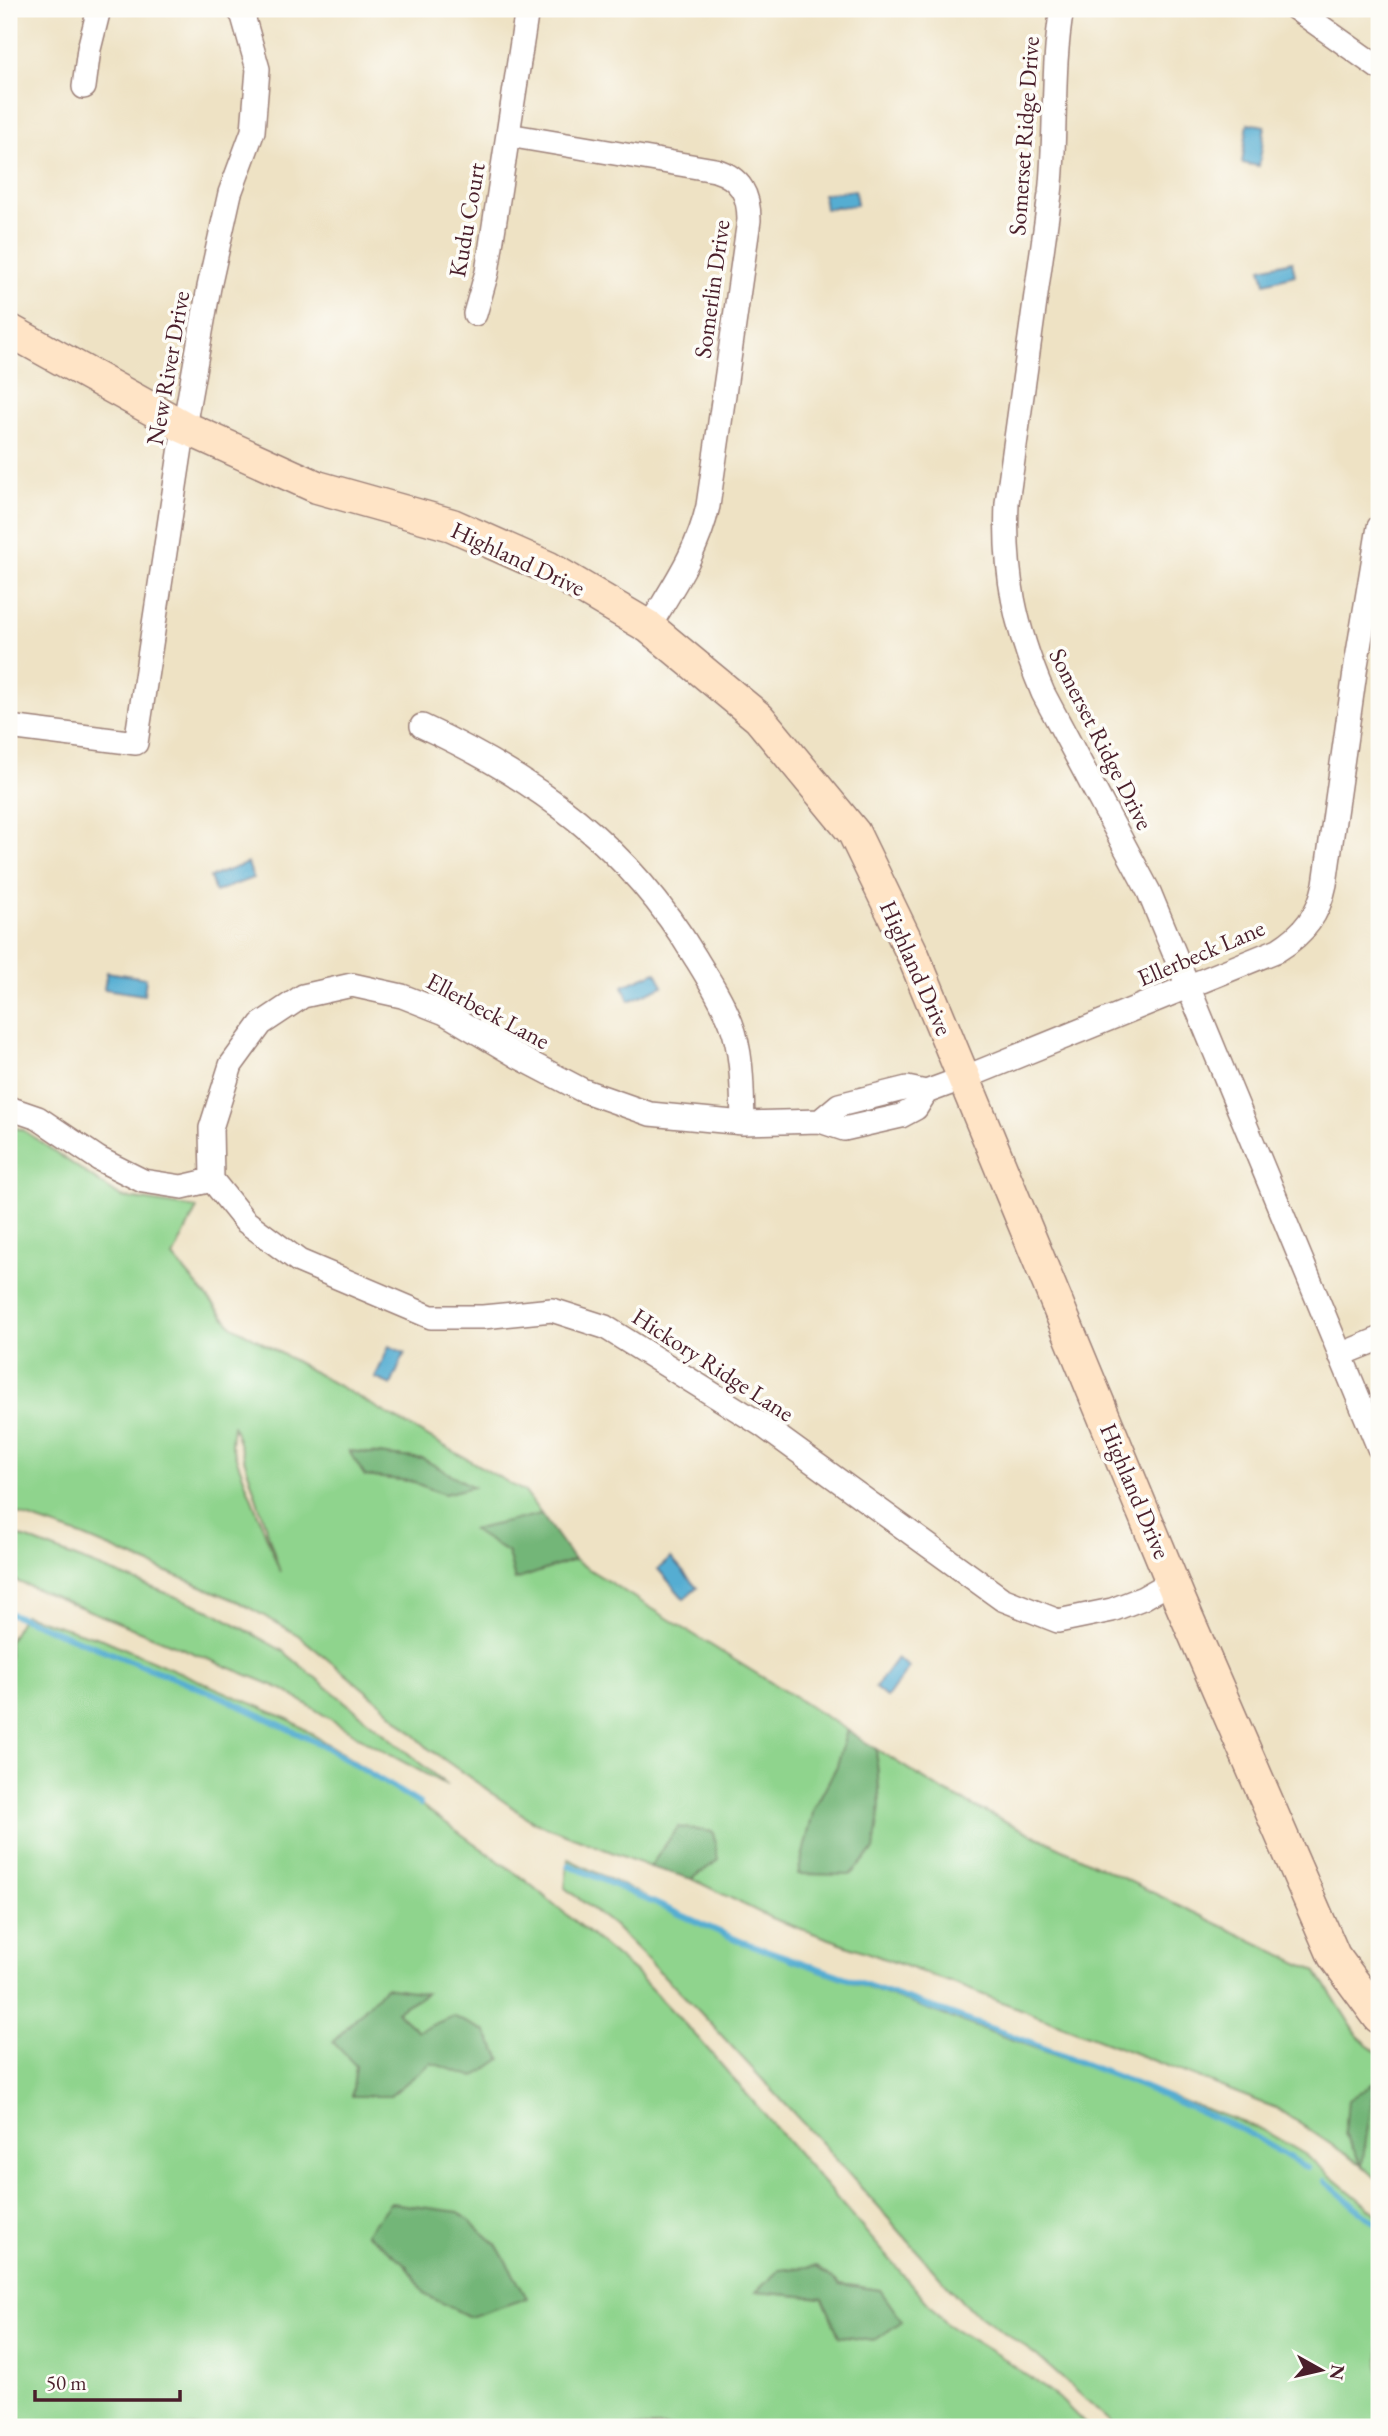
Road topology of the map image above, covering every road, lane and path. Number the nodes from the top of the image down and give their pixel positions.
1 (99, 9) edge
2 (238, 9) edge
3 (527, 9) edge
4 (1062, 9) edge
5 (1296, 9) edge
6 (1379, 68) edge
7 (84, 86) dead end
8 (508, 135) junction
9 (475, 314) dead end
10 (9, 330) edge
11 (184, 427) junction
12 (1379, 527) edge
13 (649, 627) junction
14 (422, 726) dead end
15 (9, 727) edge
16 (1189, 987) junction
17 (964, 1078) junction
18 (9, 1108) edge
19 (743, 1124) junction
20 (212, 1180) junction
21 (1379, 1339) edge
22 (1340, 1354) junction
23 (1379, 1448) edge
24 (1173, 1581) junction
25 (1379, 2017) edge

1 - 7 street
2 - 11 street, New River Drive
3 - 8 street
4 - 16 street, Somerset Ridge Drive
5 - 6 street
8 - 9 street, Kudu Court
8 - 13 street, Somerlin Drive
10 - 11 street, Highland Drive
11 - 13 street, Highland Drive
11 - 15 street, New River Drive
12 - 16 street, Ellerbeck Lane
13 - 17 street, Highland Drive
14 - 19 street
16 - 17 street, Ellerbeck Lane
16 - 22 street, Somerset Ridge Drive
17 - 19 street, Ellerbeck Lane
17 - 24 street, Highland Drive
18 - 20 street
19 - 20 street, Ellerbeck Lane
20 - 24 street, Hickory Ridge Lane
21 - 22 street
22 - 23 street, Somerset Ridge Drive
24 - 25 street, Highland Drive

